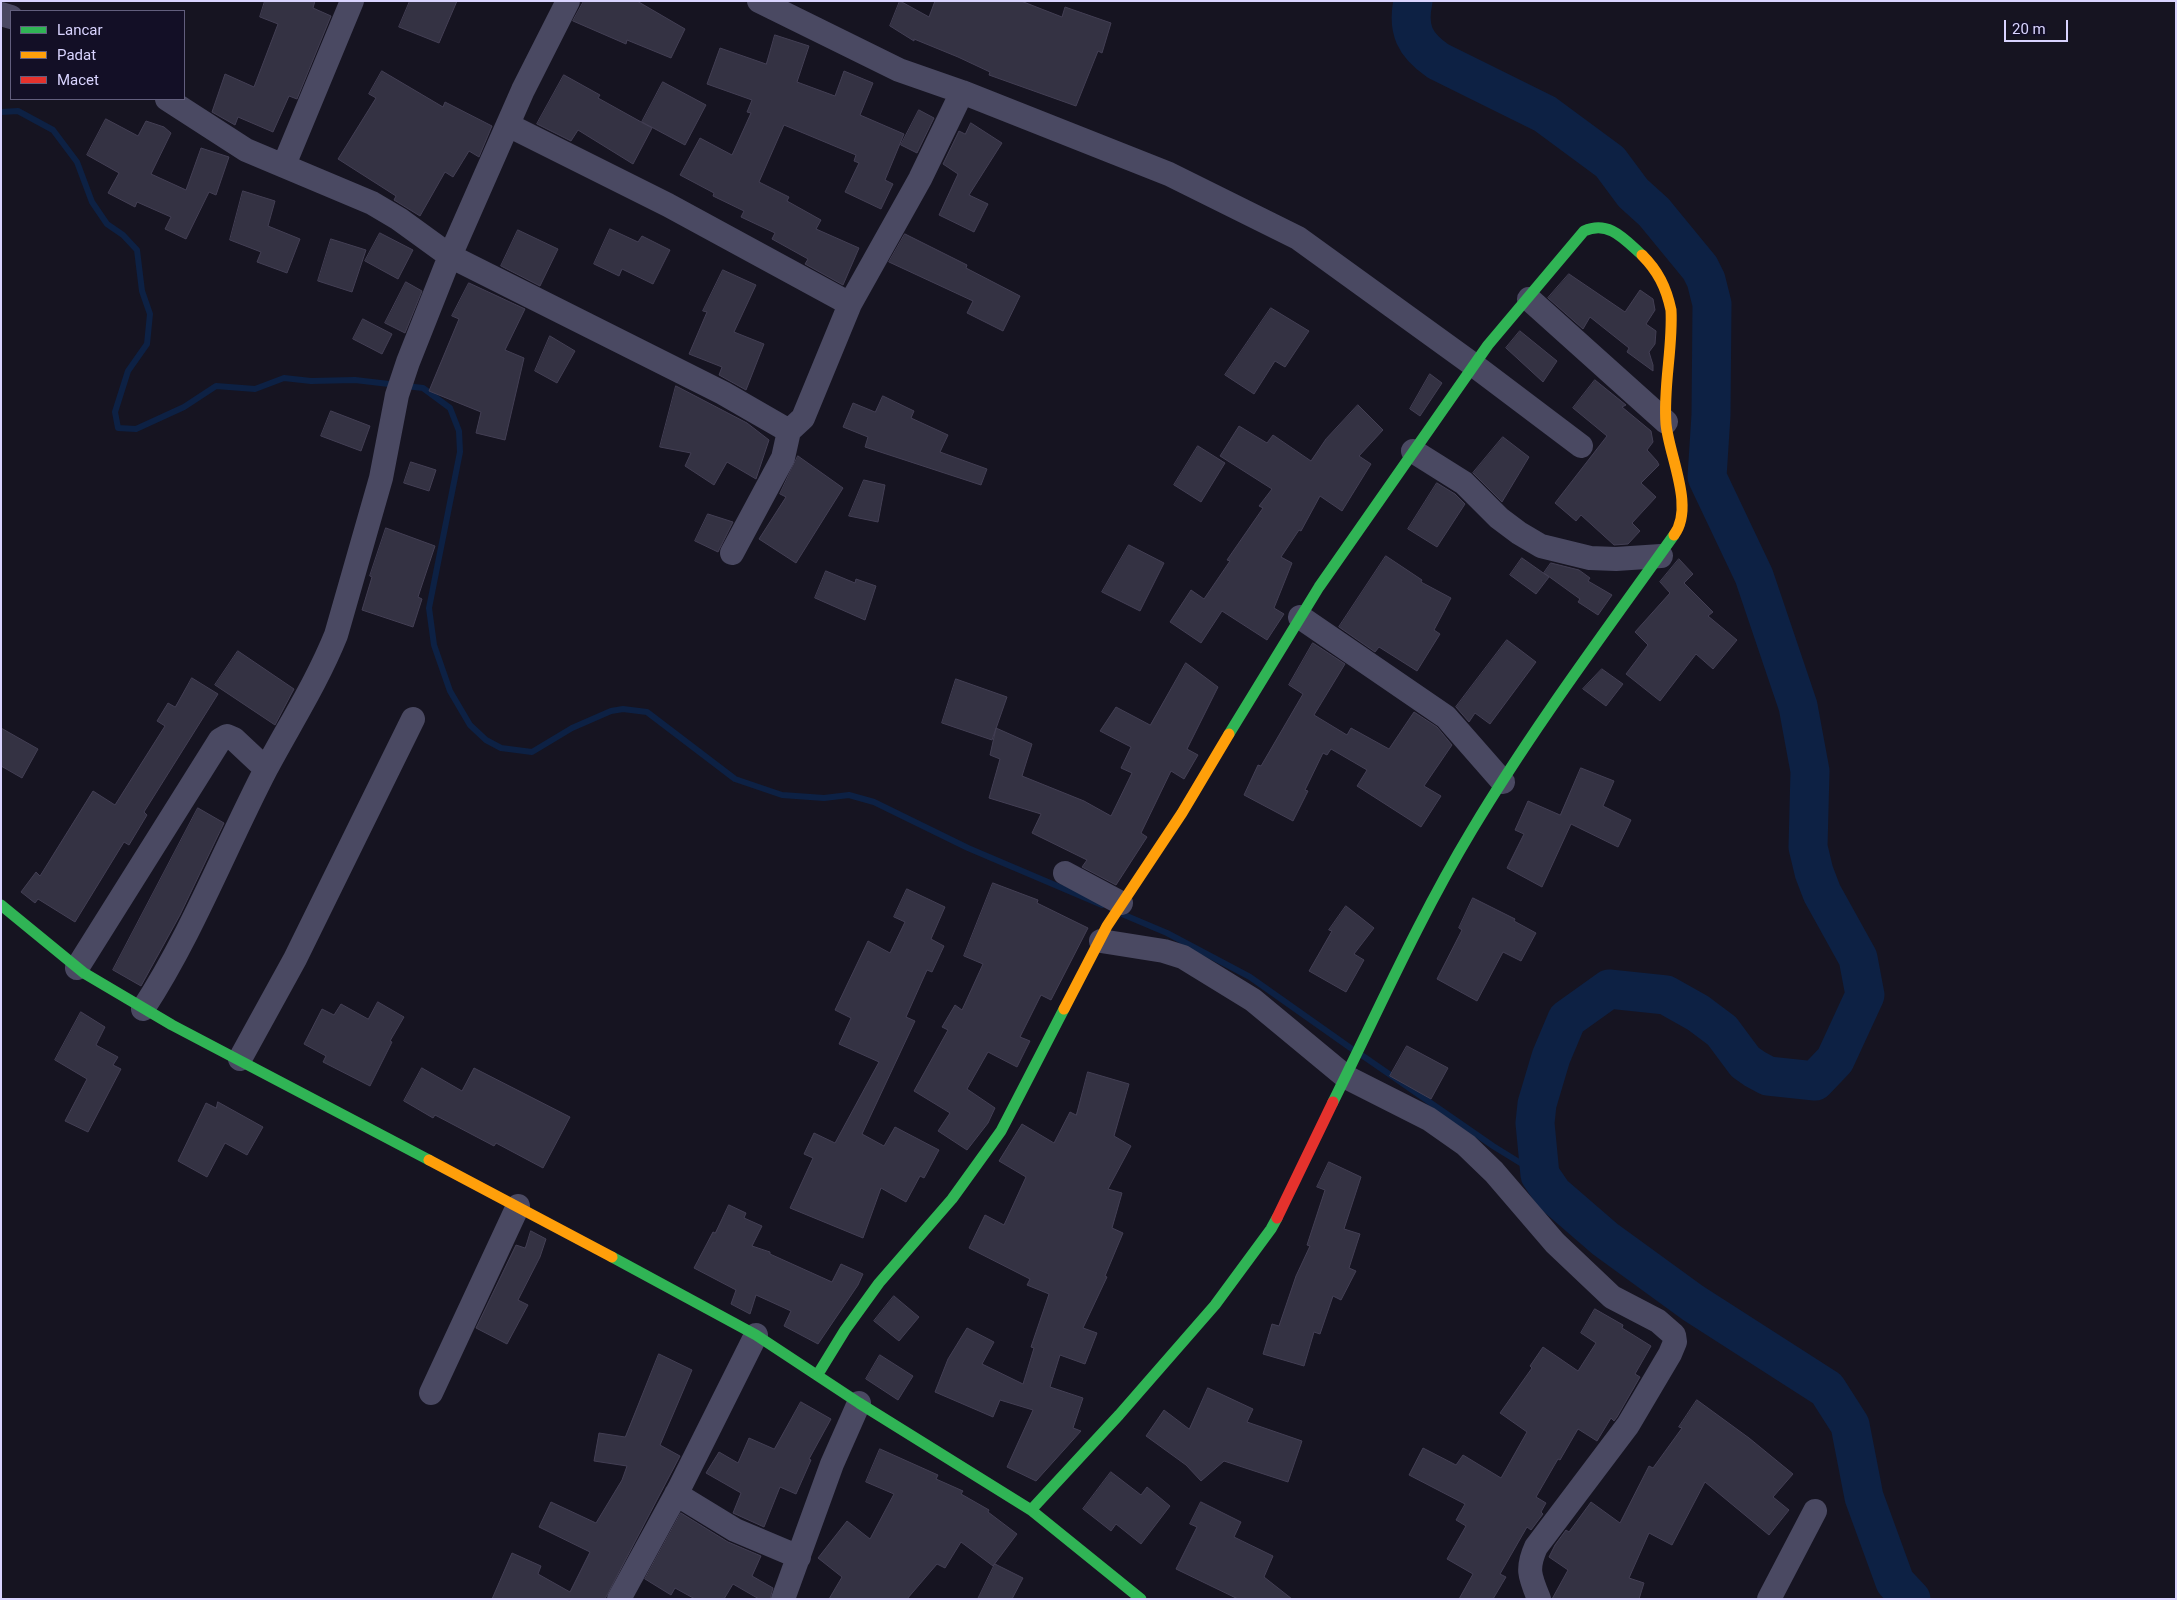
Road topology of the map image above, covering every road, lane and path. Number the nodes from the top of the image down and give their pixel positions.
1 (352, 1) edge
2 (568, 1) edge
3 (759, 1) edge
4 (962, 92) junction
5 (168, 100) edge
6 (508, 125) junction
7 (284, 166) junction
8 (450, 256) junction
9 (1529, 299) junction
10 (850, 304) junction
11 (1475, 366) junction
12 (1666, 422) junction
13 (789, 431) junction
14 (1581, 446) dead end
15 (1413, 452) junction
16 (732, 553) dead end
17 (1661, 556) junction
18 (1300, 617) junction
19 (413, 719) dead end
20 (266, 769) junction
21 (1503, 782) junction
22 (1065, 873) dead end
23 (1, 905) edge
24 (1120, 906) junction
25 (1104, 933) junction
26 (77, 968) junction
27 (143, 1009) junction
28 (240, 1059) junction
29 (1351, 1068) junction
30 (518, 1206) junction
31 (756, 1334) junction
32 (818, 1374) junction
33 (431, 1393) dead end
34 (859, 1403) junction
35 (676, 1494) junction
36 (1031, 1510) junction
37 (1815, 1511) dead end
38 (799, 1557) junction
39 (619, 1599) edge
40 (784, 1599) edge
41 (1141, 1599) edge
42 (1539, 1599) edge
43 (1768, 1599) edge

1 - 7 street
2 - 6 street
3 - 4 street
4 - 10 street
4 - 11 street
5 - 7 street
6 - 8 street
6 - 10 street
7 - 8 street
8 - 13 street
8 - 20 street
9 - 11 street
9 - 12 street
9 - 12 street
10 - 13 street
11 - 14 street
11 - 15 street
12 - 17 street
13 - 16 street
15 - 17 street
15 - 18 street
17 - 21 street
18 - 21 street
18 - 24 street
19 - 28 street
20 - 26 street
20 - 27 street
21 - 29 street
22 - 24 street
23 - 26 street
24 - 25 street
25 - 29 street
25 - 32 street
26 - 27 street
27 - 28 street
28 - 30 street
29 - 36 street
29 - 42 street
30 - 31 street
30 - 33 street
31 - 32 street
31 - 35 street
32 - 34 street
34 - 36 street
34 - 38 street
35 - 38 street
35 - 39 street
36 - 41 street
37 - 43 street
38 - 40 street

